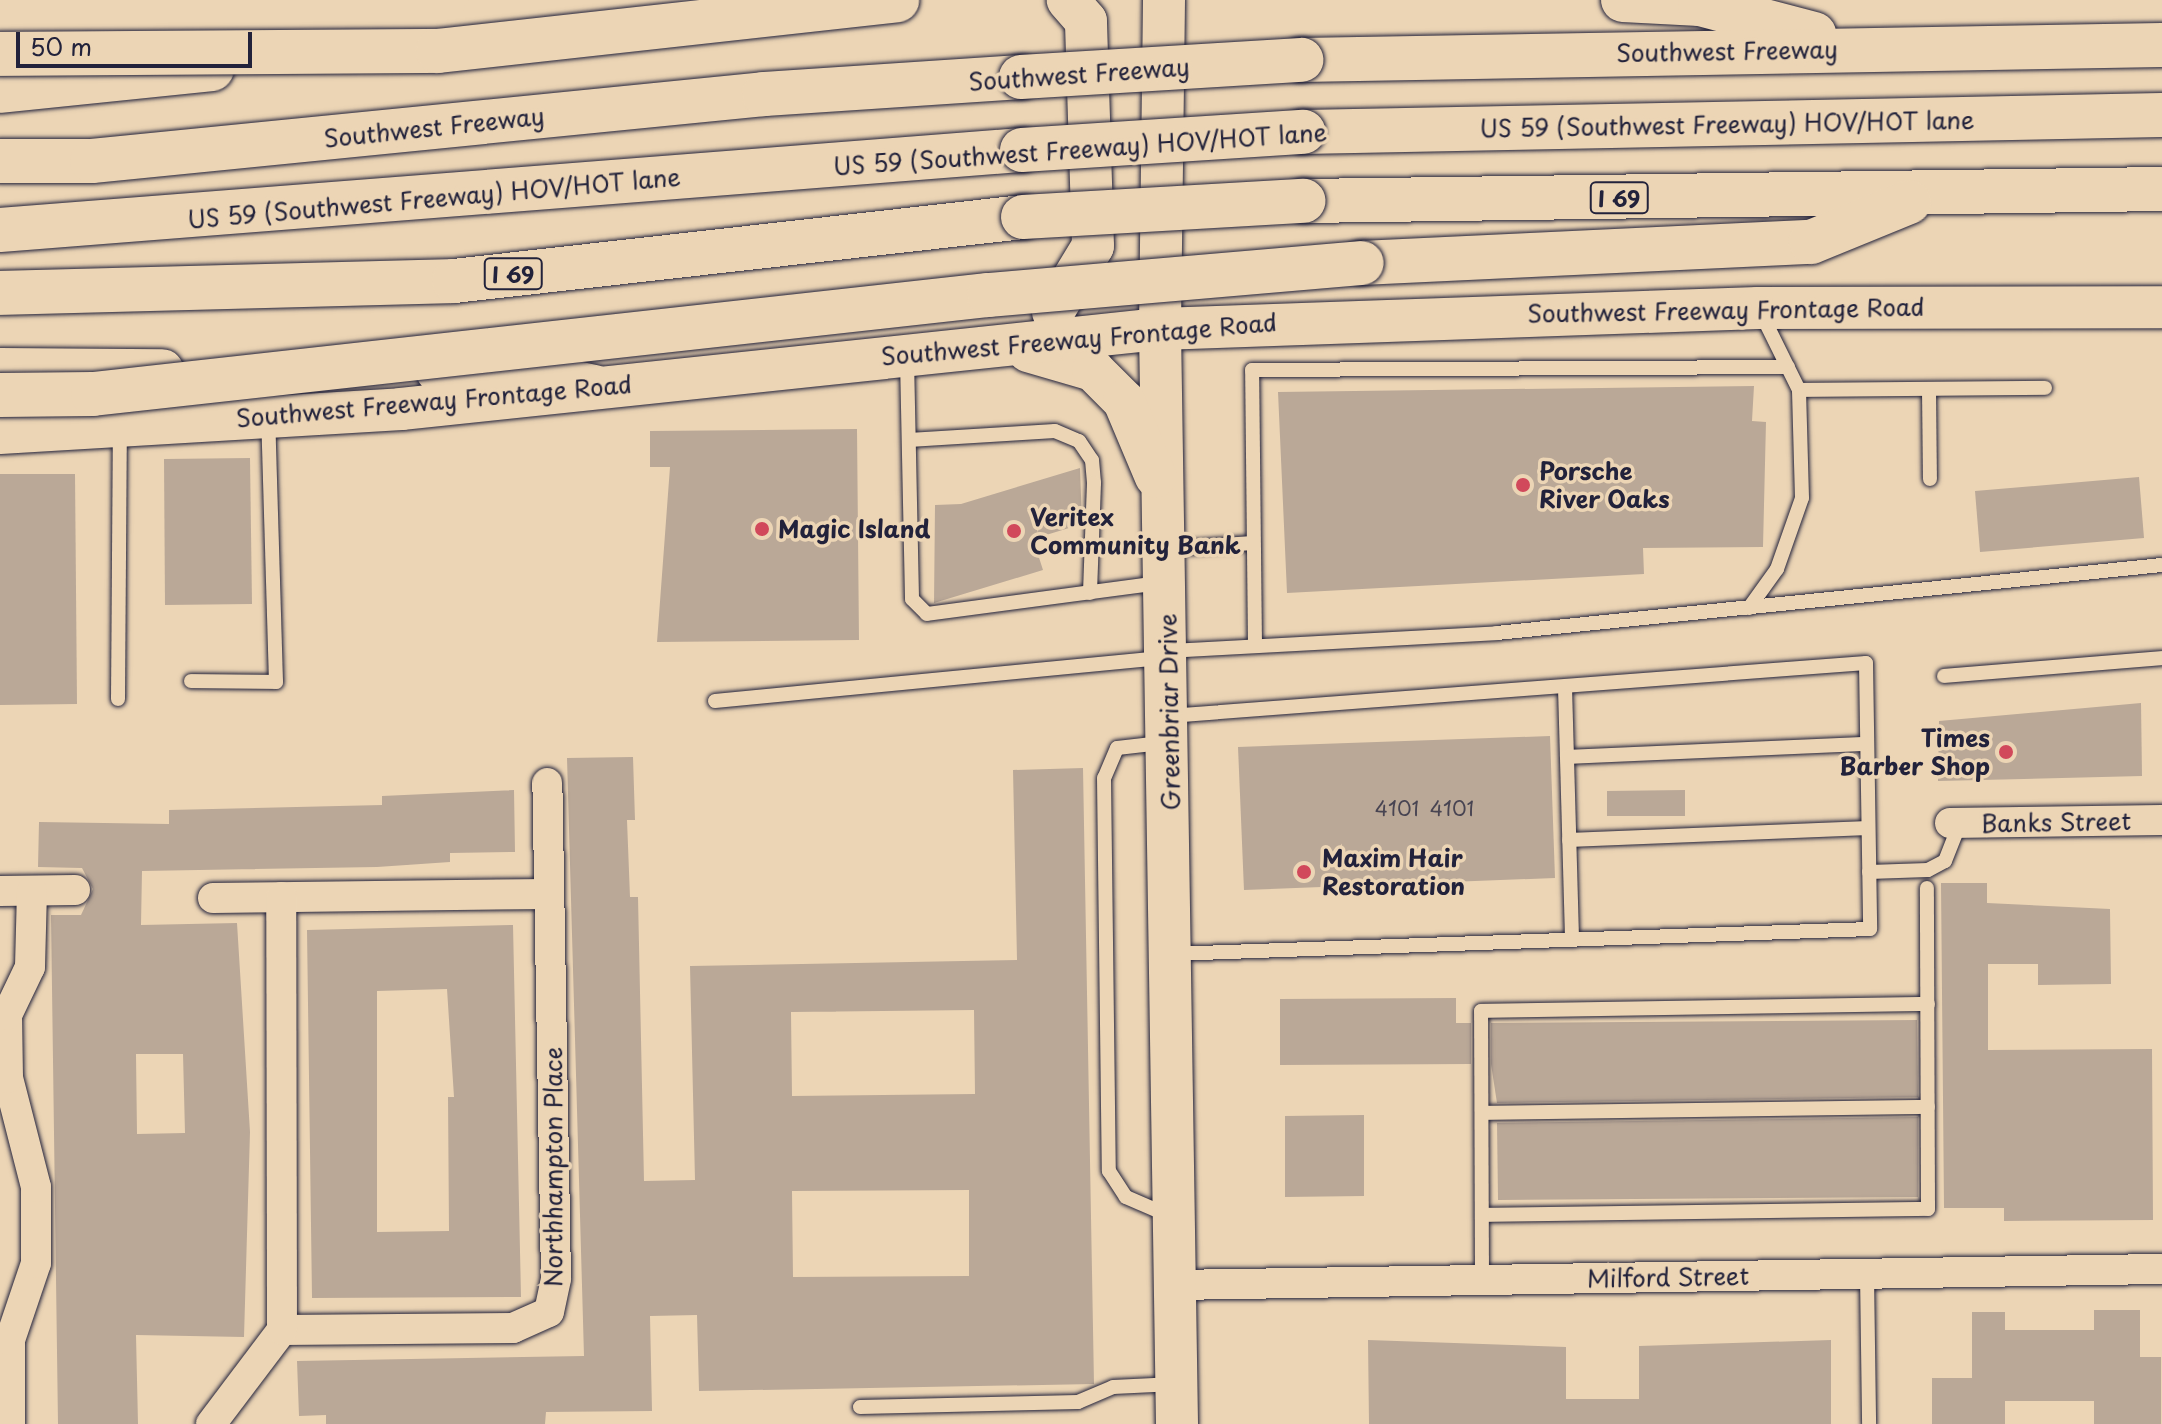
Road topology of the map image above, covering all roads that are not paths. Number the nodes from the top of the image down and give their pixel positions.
1 (687, 0) edge
2 (897, 0) edge
3 (1068, 0) edge
4 (1164, 0) edge
5 (1623, 0) edge
6 (293, 8) edge
7 (0, 20) edge
8 (2162, 45) edge
9 (1863, 48) junction
10 (0, 54) edge
11 (0, 91) edge
12 (2162, 115) edge
13 (0, 161) edge
14 (2162, 189) edge
15 (1933, 192) junction
16 (0, 230) edge
17 (0, 293) edge
18 (2162, 307) edge
19 (1758, 308) junction
20 (1160, 329) junction
21 (987, 345) junction
22 (907, 353) junction
23 (1788, 367) junction
24 (0, 370) edge
25 (594, 387) junction
26 (2045, 388) dead end
27 (1929, 389) junction
28 (1799, 390) junction
29 (0, 395) edge
30 (267, 419) junction
31 (120, 429) junction
32 (0, 433) edge
33 (909, 440) junction
34 (1930, 479) dead end
35 (1165, 499) junction
36 (1253, 543) junction
37 (1166, 565) junction
38 (2162, 565) edge
39 (1090, 593) junction
40 (1749, 608) junction
41 (1255, 646) junction
42 (1169, 654) junction
43 (2162, 658) edge
44 (1944, 676) dead end
45 (191, 681) dead end
46 (1565, 687) junction
47 (118, 699) dead end
48 (715, 701) dead end
49 (1169, 729) junction
50 (1867, 744) junction
51 (1567, 757) junction
52 (547, 783) dead end
53 (2162, 820) edge
54 (1955, 823) joint
55 (1868, 828) junction
56 (1569, 840) junction
57 (1869, 872) junction
58 (1927, 888) dead end
59 (75, 890) dead end
60 (0, 891) edge
61 (32, 891) junction
62 (549, 894) junction
63 (281, 897) junction
64 (213, 898) dead end
65 (1572, 939) junction
66 (1171, 954) junction
67 (1928, 1004) junction
68 (4, 1011) edge
69 (4, 1091) edge
70 (1928, 1107) junction
71 (1482, 1113) junction
72 (1482, 1215) junction
73 (1174, 1218) junction
74 (2162, 1269) edge
75 (1867, 1274) junction
76 (1482, 1280) junction
77 (1174, 1285) junction
78 (282, 1330) junction
79 (5, 1332) edge
80 (238, 1390) junction
81 (1177, 1404) edge
82 (860, 1407) dead end
83 (10, 1424) edge
84 (211, 1424) edge
85 (240, 1424) edge
86 (1869, 1424) edge

1 - 6 main road
1 - 11 highway
2 - 10 highway, bridge
3 - 21 main road
4 - 20 main road, Greenbriar Drive
5 - 9 highway
6 - 7 main road
8 - 9 highway, Southwest Freeway
9 - 13 highway, Southwest Freeway, bridge
12 - 16 highway, US 59 (Southwest Freeway) HOV/HOT lane, bridge
14 - 15 highway, I 69
15 - 17 highway, I 69, bridge
15 - 29 highway, bridge
18 - 19 main road, Southwest Freeway Frontage Road
19 - 20 main road, Southwest Freeway Frontage Road
19 - 23 lane
20 - 21 main road, Southwest Freeway Frontage Road
20 - 35 main road, Greenbriar Drive
21 - 22 main road, Southwest Freeway Frontage Road
21 - 35 main road
22 - 25 main road, Southwest Freeway Frontage Road
22 - 33 lane
23 - 28 lane
23 - 36 lane
24 - 25 highway
25 - 30 main road, Southwest Freeway Frontage Road
26 - 27 lane
27 - 28 lane
27 - 34 lane
28 - 40 lane
30 - 31 main road, Southwest Freeway Frontage Road
30 - 45 lane
31 - 32 main road, Southwest Freeway Frontage Road
31 - 47 lane
33 - 39 lane
33 - 39 lane
35 - 37 main road, Greenbriar Drive
36 - 37 lane
36 - 41 lane
37 - 39 lane
37 - 42 main road, Greenbriar Drive
38 - 40 lane
40 - 41 lane
41 - 42 lane
42 - 48 lane
42 - 49 main road, Greenbriar Drive
43 - 44 lane
46 - 49 lane
46 - 50 lane
46 - 51 lane
49 - 66 main road, Greenbriar Drive
49 - 73 lane
50 - 51 lane
50 - 55 lane
51 - 56 lane
52 - 62 street, Northhampton Place
53 - 54 street, Banks Street
54 - 57 lane
55 - 56 lane
55 - 57 lane
56 - 65 lane
57 - 65 lane
58 - 67 lane
59 - 61 street
60 - 61 street
61 - 68 street
62 - 63 street
62 - 78 street, Northhampton Place
63 - 64 street
63 - 78 street
65 - 66 lane
66 - 73 main road, Greenbriar Drive
67 - 70 lane
67 - 71 lane
68 - 69 street
69 - 79 street
70 - 71 lane
70 - 72 lane
71 - 72 lane
72 - 76 lane
73 - 77 main road, Greenbriar Drive
74 - 75 street, Milford Street
75 - 76 street, Milford Street
75 - 86 lane
76 - 77 street, Milford Street
77 - 81 main road, Greenbriar Drive
78 - 80 street
79 - 83 street
80 - 84 street
80 - 85 street
81 - 82 lane

